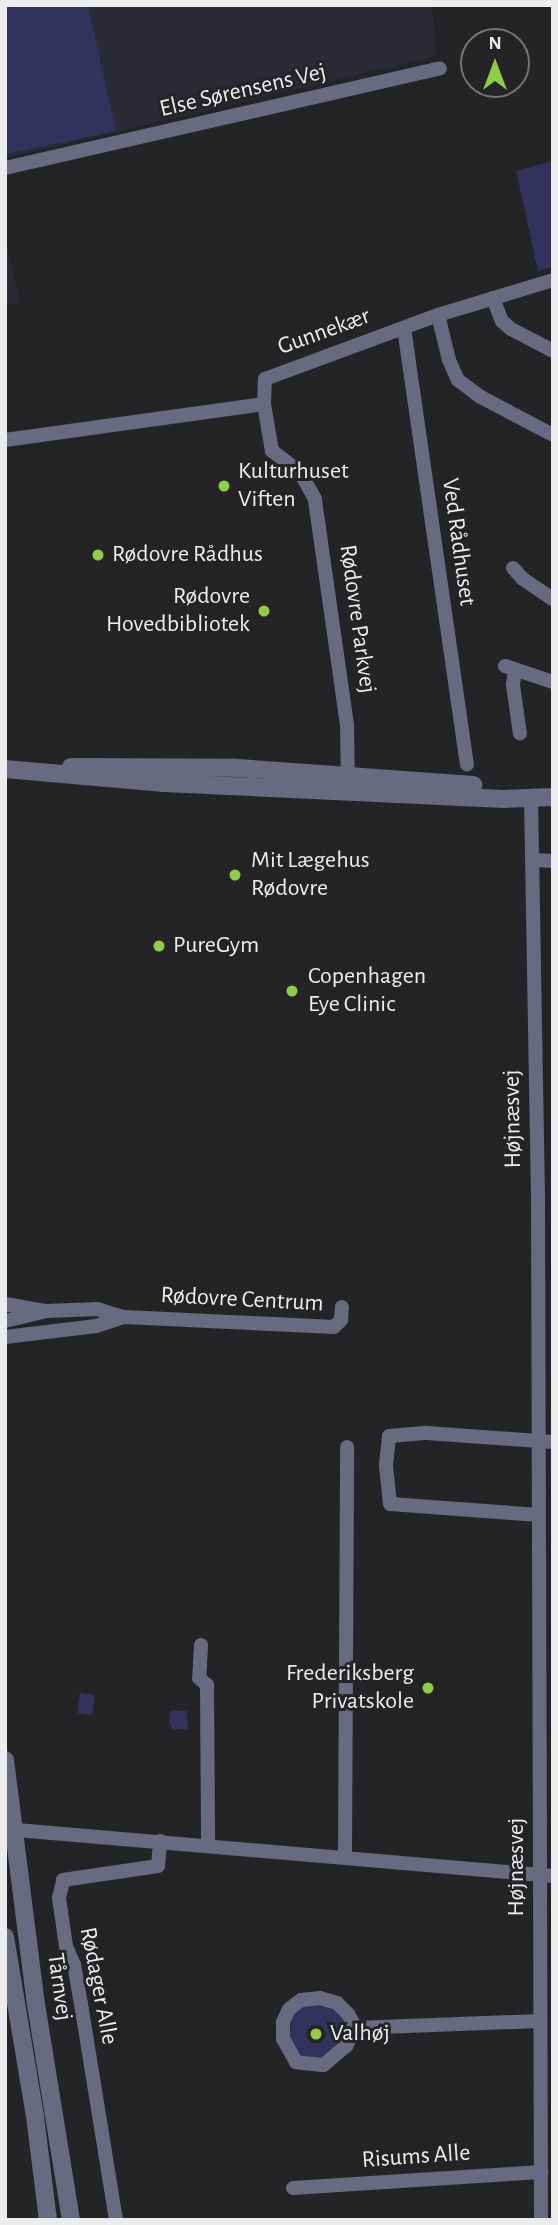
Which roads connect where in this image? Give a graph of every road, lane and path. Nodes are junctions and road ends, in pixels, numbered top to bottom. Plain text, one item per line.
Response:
1 (440, 68) dead end
2 (5, 168) edge
3 (553, 280) edge
4 (493, 298) junction
5 (438, 316) junction
6 (404, 328) junction
7 (553, 351) edge
8 (264, 404) junction
9 (553, 435) edge
10 (5, 440) edge
11 (513, 568) dead end
12 (553, 599) edge
13 (553, 682) edge
14 (520, 734) dead end
15 (467, 764) dead end
16 (5, 768) edge
17 (348, 783) junction
18 (531, 796) junction
19 (553, 797) edge
20 (532, 859) junction
21 (553, 860) edge
22 (5, 1304) edge
23 (342, 1307) dead end
24 (47, 1311) junction
25 (124, 1317) junction
26 (5, 1321) edge
27 (5, 1337) edge
28 (537, 1441) junction
29 (553, 1442) edge
30 (347, 1447) dead end
31 (538, 1515) junction
32 (201, 1644) dead end
33 (5, 1760) edge
34 (10, 1829) edge
35 (160, 1841) junction
36 (208, 1846) junction
37 (345, 1857) junction
38 (546, 1876) edge
39 (5, 1937) edge
40 (540, 2021) junction
41 (356, 2028) junction
42 (541, 2172) junction
43 (293, 2188) dead end
44 (48, 2220) edge
45 (71, 2220) edge
46 (116, 2220) edge
47 (541, 2220) edge

1 - 2 street, Else Sørensens Vej
3 - 4 street, Gunnekær
4 - 5 street, Gunnekær
4 - 7 street
5 - 6 street, Gunnekær
5 - 9 street
6 - 8 street, Gunnekær
6 - 15 street, Ved Rådhuset
8 - 10 street
8 - 17 street, Rødovre Parkvej
11 - 12 street
13 - 14 street
16 - 17 street
17 - 18 street
18 - 19 street
18 - 20 street, Højnæsvej
20 - 21 street
20 - 28 street, Højnæsvej
22 - 24 street, Rødovre Centrum
23 - 25 street, Rødovre Centrum
24 - 25 street, Rødovre Centrum
24 - 26 street, Rødovre Centrum
25 - 27 street, Rødovre Centrum
28 - 29 street
28 - 31 street, Højnæsvej
28 - 31 street
30 - 37 street
31 - 38 street, Højnæsvej
32 - 36 street
33 - 34 street, Tårnvej
34 - 35 street
34 - 45 street, Tårnvej
35 - 36 street
35 - 46 street, Rødager Alle
36 - 37 street
37 - 38 street
38 - 40 street, Højnæsvej
39 - 44 street, Tårnvej
40 - 41 street
40 - 42 street, Højnæsvej
41 - 41 street
42 - 43 street, Risums Alle
42 - 47 street, Højnæsvej

